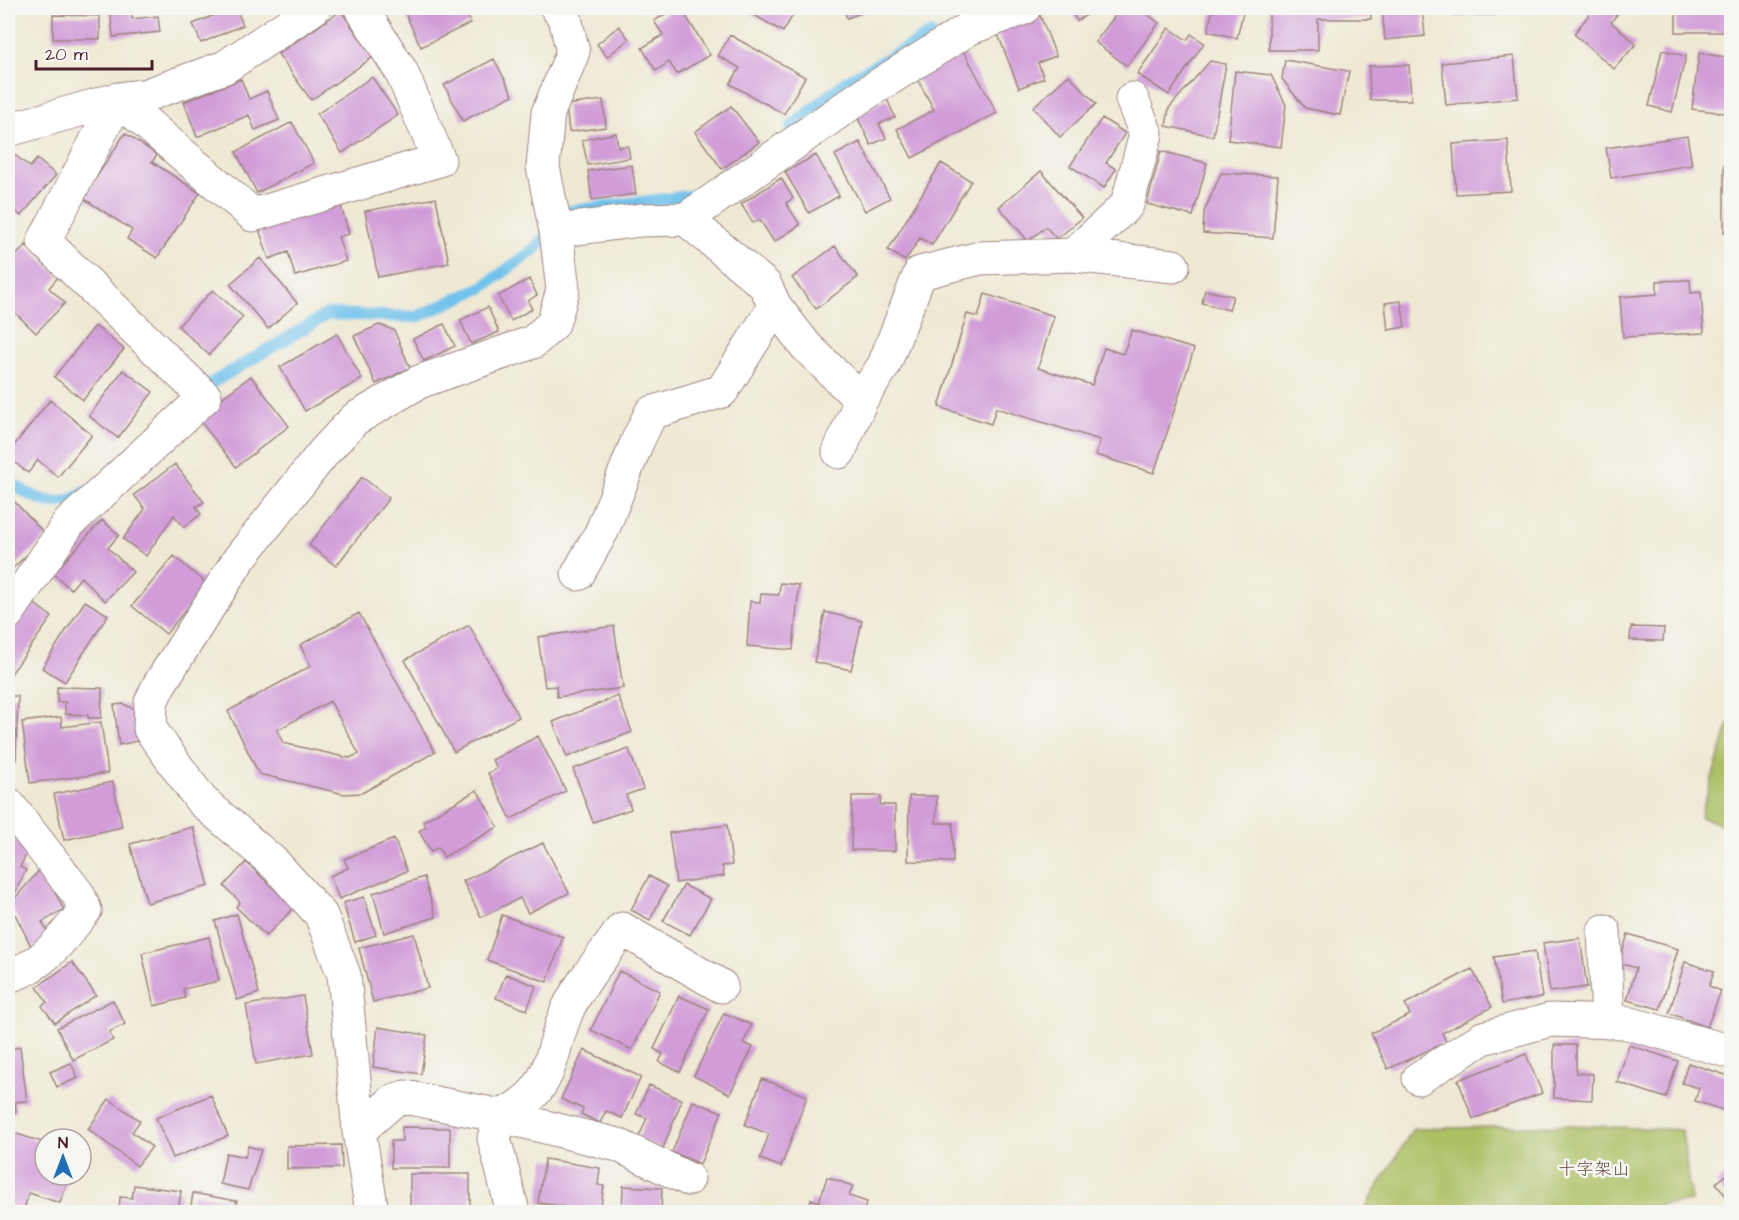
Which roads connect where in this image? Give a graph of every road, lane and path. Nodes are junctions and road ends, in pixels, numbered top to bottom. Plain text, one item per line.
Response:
1 (314, 8) edge
2 (361, 8) edge
3 (557, 8) edge
4 (1024, 8) edge
5 (117, 99) junction
6 (1132, 99) dead end
7 (8, 130) edge
8 (686, 219) junction
9 (556, 231) junction
10 (1073, 255) junction
11 (1173, 266) dead end
12 (776, 306) junction
13 (861, 400) junction
14 (839, 452) dead end
15 (578, 574) dead end
16 (8, 613) edge
17 (8, 804) edge
18 (1604, 931) dead end
19 (8, 976) edge
20 (721, 986) dead end
21 (1608, 1022) junction
22 (1731, 1052) edge
23 (1419, 1078) dead end
24 (501, 1116) junction
25 (360, 1131) junction
26 (688, 1179) dead end
27 (372, 1212) edge
28 (513, 1212) edge

1 - 5 street
2 - 5 street
3 - 9 street
4 - 8 street
5 - 7 street
5 - 16 street
6 - 10 street
8 - 9 street
8 - 12 street
9 - 25 street
10 - 11 street
10 - 13 street
12 - 13 street
12 - 15 street
13 - 14 street
17 - 19 street
18 - 21 street
20 - 24 street
21 - 22 street
21 - 23 street
24 - 25 street
24 - 26 street
24 - 28 street
25 - 27 street

